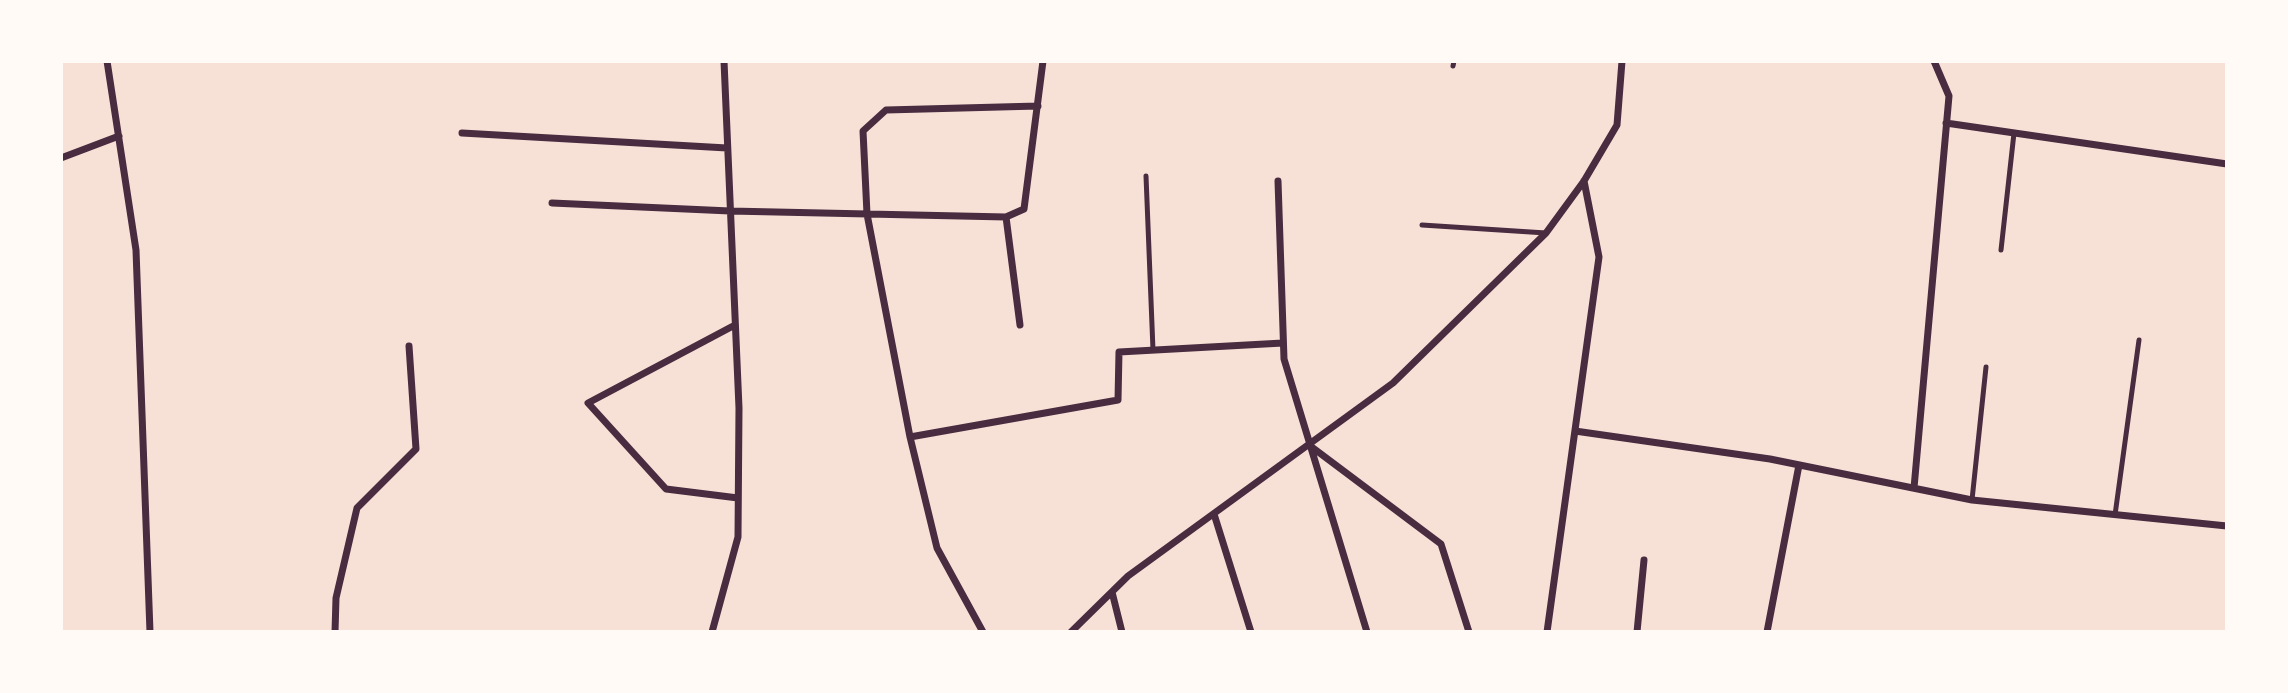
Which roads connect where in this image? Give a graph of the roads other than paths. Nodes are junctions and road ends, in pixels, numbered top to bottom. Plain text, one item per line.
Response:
1 (107, 61) edge
2 (724, 61) edge
3 (1043, 61) edge
4 (1622, 61) edge
5 (1934, 61) edge
6 (1038, 106) junction
7 (1947, 123) junction
8 (463, 133) dead end
9 (2014, 133) junction
10 (119, 136) junction
11 (727, 148) junction
12 (61, 158) edge
13 (2227, 164) edge
14 (1146, 176) dead end
15 (1278, 181) dead end
16 (1584, 181) junction
17 (552, 203) dead end
18 (730, 211) junction
19 (867, 214) junction
20 (1006, 217) junction
21 (1422, 225) dead end
22 (1546, 233) junction
23 (2001, 250) dead end
24 (735, 325) junction
25 (1020, 325) dead end
26 (2139, 340) dead end
27 (1283, 343) junction
28 (409, 346) dead end
29 (1153, 350) junction
30 (1986, 367) dead end
31 (1575, 431) junction
32 (910, 437) junction
33 (1309, 445) junction
34 (1799, 465) junction
35 (1914, 488) junction
36 (738, 498) junction
37 (1972, 500) junction
38 (1214, 514) junction
39 (2115, 515) junction
40 (2227, 526) edge
41 (1644, 559) dead end
42 (1112, 592) junction
43 (150, 632) edge
44 (335, 632) edge
45 (712, 632) edge
46 (983, 632) edge
47 (1070, 632) edge
48 (1122, 632) edge
49 (1251, 632) edge
50 (1367, 632) edge
51 (1469, 632) edge
52 (1547, 632) edge
53 (1637, 632) edge
54 (1767, 632) edge

1 - 10 street
2 - 11 street
3 - 6 street
4 - 16 street
5 - 7 street
6 - 19 street
6 - 20 street
7 - 9 street
7 - 35 street
8 - 11 street
9 - 13 street
9 - 23 lane
10 - 12 street
10 - 43 street
11 - 18 street
14 - 29 lane
15 - 27 street
16 - 22 street
16 - 31 street
17 - 18 street
18 - 19 street
18 - 24 street
19 - 20 street
19 - 32 street
20 - 25 street
21 - 22 lane
22 - 33 street
24 - 36 street
24 - 36 street
26 - 39 lane
27 - 29 street
27 - 33 street
28 - 44 street
29 - 32 street
30 - 37 lane
31 - 34 street
31 - 52 street
32 - 46 street
33 - 38 street
33 - 50 street
33 - 51 street
34 - 35 street
34 - 54 street
35 - 37 street
36 - 45 street
37 - 39 street
38 - 42 street
38 - 49 street
39 - 40 street
41 - 53 street
42 - 47 street
42 - 48 street

